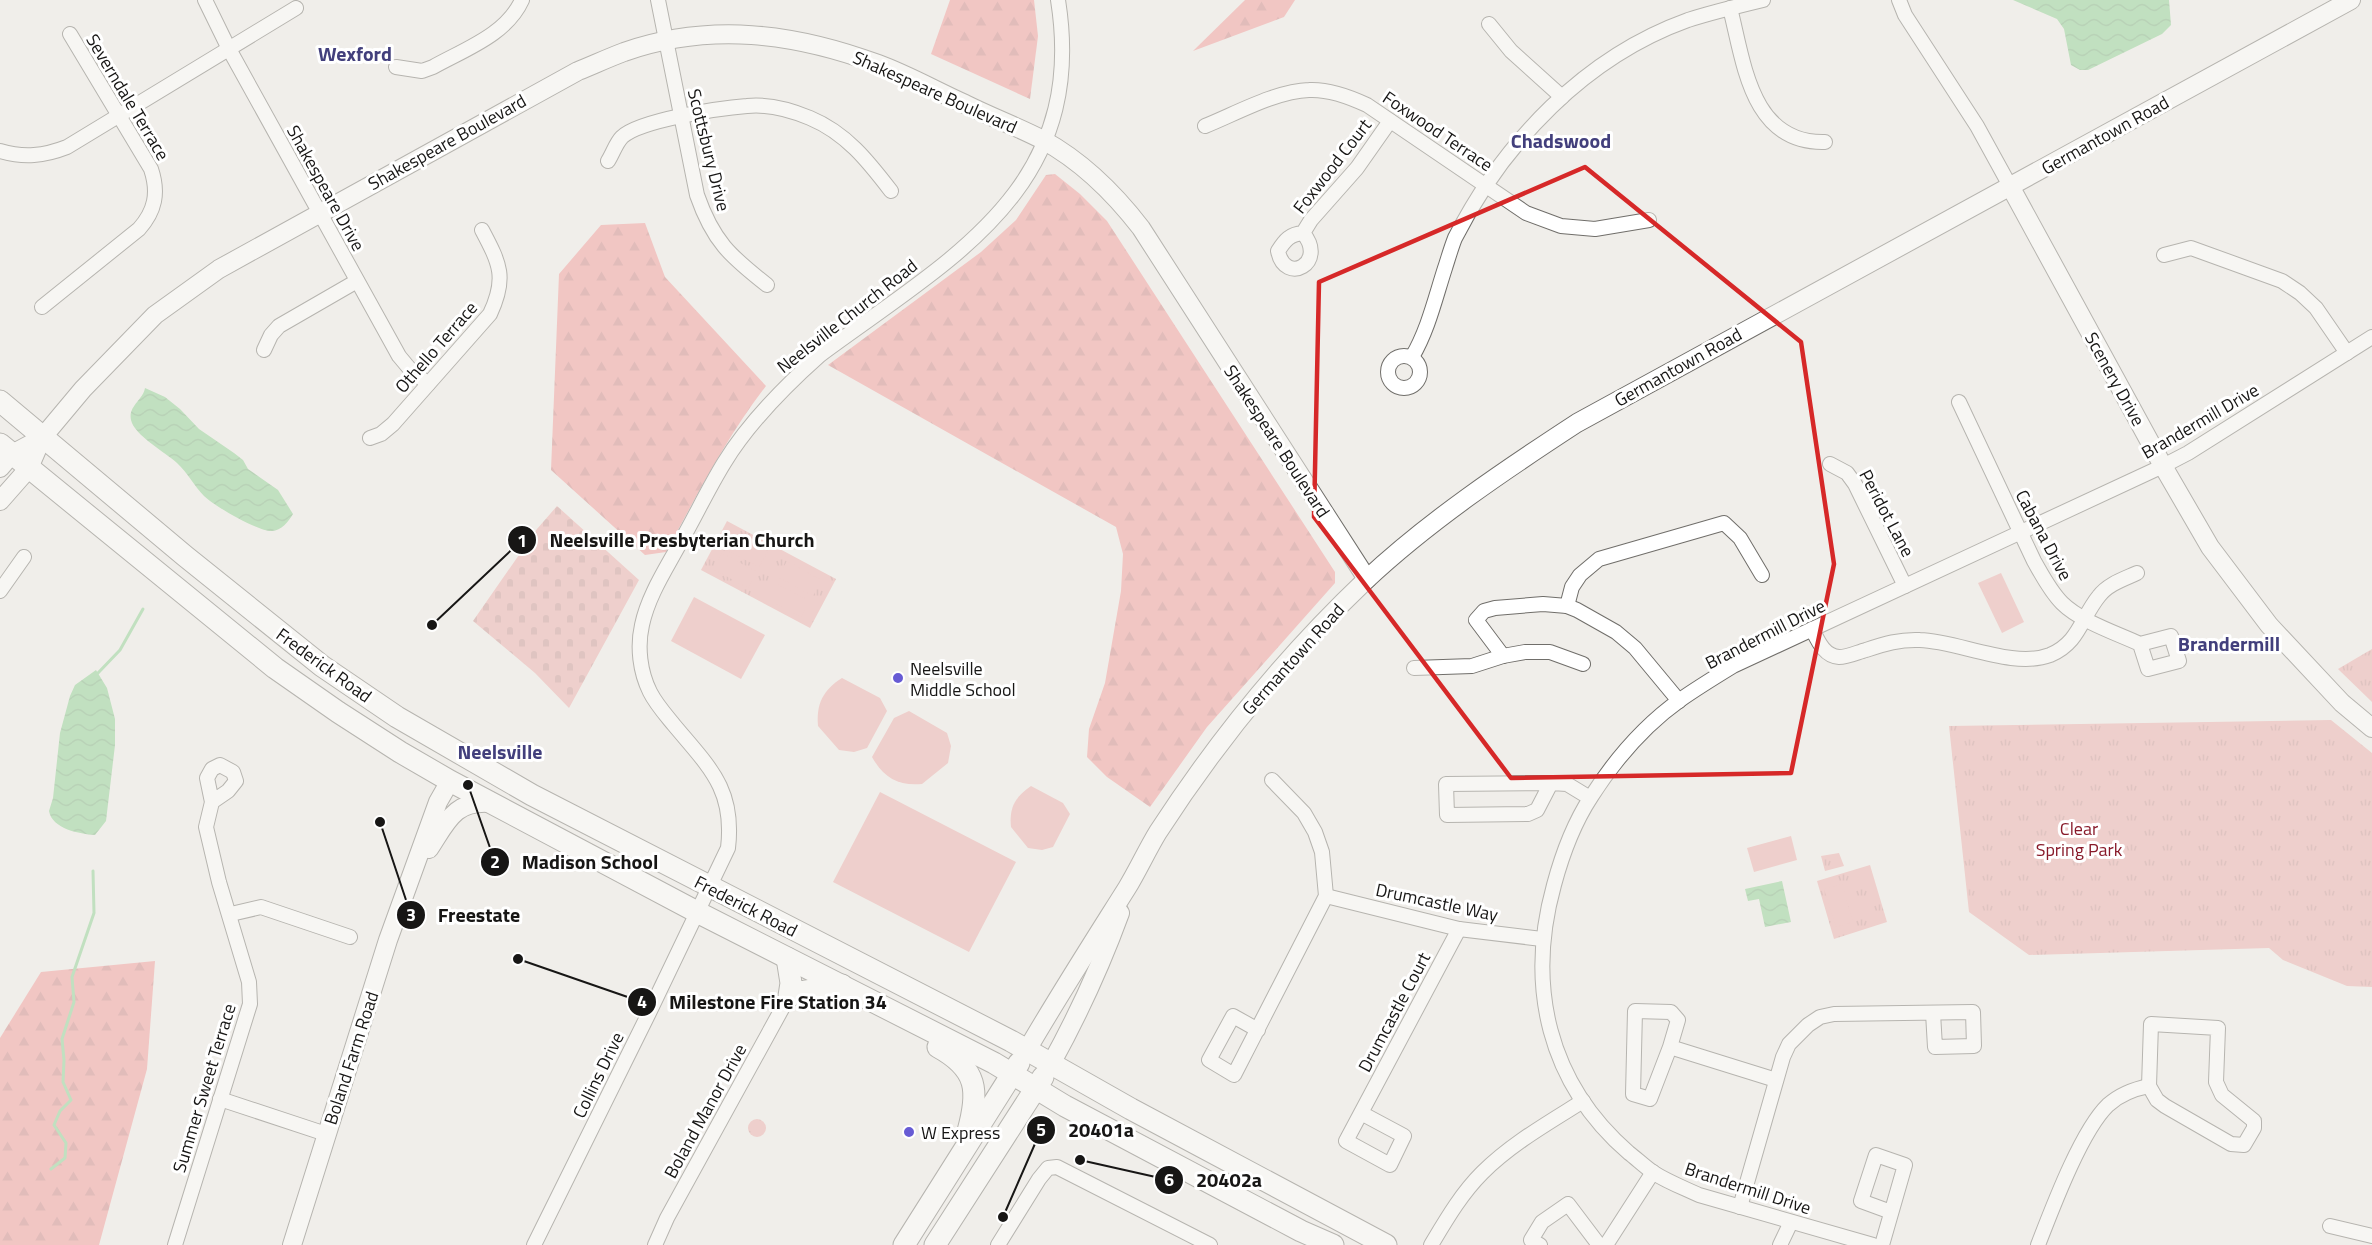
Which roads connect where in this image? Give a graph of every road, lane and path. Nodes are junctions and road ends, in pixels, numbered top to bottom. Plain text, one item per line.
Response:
1 (205, 0) edge
2 (522, 0) edge
3 (658, 0) edge
4 (1058, 0) edge
5 (1763, 0) edge
6 (1899, 0) edge
7 (2351, 0) edge
8 (296, 8) dead end
9 (1731, 8) junction
10 (1489, 24) dead end
11 (70, 34) dead end
12 (666, 41) junction
13 (229, 49) junction
14 (396, 67) dead end
15 (1562, 97) junction
16 (119, 115) junction
17 (681, 117) junction
18 (1390, 121) junction
19 (1205, 126) dead end
20 (1045, 141) junction
21 (1825, 142) dead end
22 (0, 151) edge
23 (608, 161) dead end
24 (1486, 185) junction
25 (2010, 186) junction
26 (891, 191) dead end
27 (319, 213) junction
28 (1649, 220) dead end
29 (482, 230) dead end
30 (1303, 233) dead end
31 (2164, 255) dead end
32 (357, 281) junction
33 (767, 285) dead end
34 (42, 307) dead end
35 (2372, 337) edge
36 (264, 350) dead end
37 (2347, 353) junction
38 (1412, 357) dead end
39 (428, 384) junction
40 (0, 401) edge
41 (1959, 402) dead end
42 (42, 438) junction
43 (370, 438) dead end
44 (4, 455) edge
45 (1830, 464) dead end
46 (2163, 466) junction
47 (29, 468) junction
48 (0, 501) edge
49 (2021, 533) junction
50 (24, 556) dead end
51 (2137, 573) dead end
52 (1762, 575) dead end
53 (1367, 579) junction
54 (1905, 586) junction
55 (0, 591) edge
56 (1568, 606) junction
57 (2085, 618) junction
58 (1812, 629) junction
59 (2140, 644) dead end
60 (1503, 656) junction
61 (1583, 664) dead end
62 (1414, 668) dead end
63 (1679, 701) junction
64 (2372, 728) edge
65 (1272, 780) dead end
66 (450, 781) junction
67 (1551, 783) junction
68 (532, 795) junction
69 (1590, 798) junction
70 (212, 801) dead end
71 (491, 803) junction
72 (414, 873) junction
73 (1128, 885) junction
74 (709, 887) junction
75 (1326, 896) junction
76 (697, 912) junction
77 (231, 914) junction
78 (1460, 929) junction
79 (350, 936) dead end
80 (1542, 939) junction
81 (787, 958) junction
82 (842, 985) junction
83 (789, 996) junction
84 (1934, 1013) dead end
85 (906, 1017) junction
86 (1258, 1030) dead end
87 (1670, 1047) junction
88 (1027, 1050) junction
89 (1051, 1064) junction
90 (1012, 1074) junction
91 (1776, 1080) junction
92 (2149, 1086) junction
93 (1036, 1089) junction
94 (220, 1099) junction
95 (1583, 1101) junction
96 (1361, 1113) dead end
97 (326, 1134) junction
98 (963, 1151) junction
99 (1653, 1173) junction
100 (1740, 1207) junction
101 (1891, 1212) dead end
102 (1791, 1222) junction
103 (2330, 1226) dead end
104 (2372, 1236) edge
105 (174, 1245) edge
106 (292, 1245) edge
107 (534, 1245) edge
108 (655, 1245) edge
109 (904, 1245) edge
110 (935, 1245) edge
111 (998, 1245) edge
112 (1210, 1245) edge
113 (1332, 1245) edge
114 (1386, 1245) edge
115 (1431, 1245) edge
116 (1540, 1245) edge
117 (1599, 1245) edge
118 (1606, 1245) edge
119 (1780, 1245) edge
120 (1873, 1245) edge
121 (1881, 1245) edge
122 (2038, 1245) edge

1 - 13 street, Shakespeare Drive
2 - 14 street
3 - 12 street, Scottsbury Drive
4 - 20 street, Neelsville Church Road
5 - 9 street
6 - 25 street, Scenery Drive
7 - 25 street, Germantown Road
8 - 13 street
9 - 15 street
9 - 21 street
10 - 15 street
11 - 16 street, Severndale Terrace
12 - 17 street, Scottsbury Drive
12 - 20 street, Shakespeare Boulevard
12 - 27 street, Shakespeare Boulevard
13 - 16 street
13 - 27 street, Shakespeare Drive
15 - 24 street
16 - 22 street
16 - 34 street, Severndale Terrace
17 - 23 street
17 - 26 street
17 - 33 street, Scottsbury Drive
18 - 19 street, Foxwood Terrace
18 - 24 street, Foxwood Terrace
18 - 30 street, Foxwood Court
20 - 53 street, Shakespeare Boulevard
20 - 74 street, Neelsville Church Road
24 - 28 street, Foxwood Terrace
24 - 38 street
25 - 46 street, Scenery Drive
25 - 53 street, Germantown Road
27 - 32 street, Shakespeare Drive
27 - 42 street, Shakespeare Boulevard
29 - 39 street, Othello Terrace
31 - 37 street
32 - 36 street
32 - 39 street, Shakespeare Drive
35 - 37 street, Brandermill Drive
37 - 46 street, Brandermill Drive
39 - 43 street, Othello Terrace
40 - 42 main road, Frederick Road
41 - 49 street, Cabana Drive
42 - 44 street, Shakespeare Boulevard
42 - 47 street, Shakespeare Boulevard
42 - 68 main road, Frederick Road
44 - 47 main road, Frederick Road
45 - 54 street, Peridot Lane
46 - 49 street, Brandermill Drive
46 - 64 street, Scenery Drive
47 - 48 street, Shakespeare Boulevard
47 - 66 main road, Frederick Road
49 - 54 street, Brandermill Drive
49 - 57 street, Cabana Drive
50 - 55 street
51 - 57 street
52 - 56 street
53 - 73 street, Germantown Road
54 - 58 street, Brandermill Drive
56 - 60 street
56 - 63 street
57 - 58 street
57 - 59 street, Cabana Drive
58 - 63 street, Brandermill Drive
60 - 61 street
60 - 62 street
63 - 69 street, Brandermill Drive
65 - 75 street
66 - 68 main road
66 - 71 main road, Frederick Road
66 - 72 street, Boland Farm Road
67 - 67 street
67 - 69 street
68 - 74 main road, Frederick Road
69 - 80 street, Brandermill Drive
70 - 77 street, Summer Sweet Terrace
71 - 72 street, Boland Farm Road
71 - 76 main road, Frederick Road
72 - 97 street, Boland Farm Road
73 - 88 street, Germantown Road
73 - 89 street, Germantown Road
74 - 76 street, Collins Drive
74 - 88 main road, Frederick Road
75 - 78 street, Drumcastle Way
75 - 86 street
76 - 81 main road, Frederick Road
76 - 107 street, Collins Drive
77 - 79 street
77 - 94 street, Summer Sweet Terrace
78 - 80 street, Drumcastle Way
78 - 96 street, Drumcastle Court
80 - 95 street, Brandermill Drive
81 - 82 main road, Frederick Road
81 - 83 main road
82 - 83 main road
82 - 85 main road, Frederick Road
83 - 108 street, Boland Manor Drive
84 - 91 street
85 - 90 main road, Frederick Road
85 - 98 main road
87 - 87 street
87 - 91 street
88 - 89 main road, Frederick Road
88 - 90 main road, Germantown Road
89 - 93 main road, Germantown Road
89 - 114 main road, Frederick Road
90 - 93 main road, Frederick Road
90 - 98 main road, Germantown Road
91 - 100 street
92 - 92 street
92 - 122 street
93 - 110 main road, Germantown Road
93 - 113 main road, Frederick Road
94 - 97 street
94 - 105 street, Summer Sweet Terrace
95 - 99 street, Brandermill Drive
95 - 115 street
97 - 106 street, Boland Farm Road
98 - 109 main road, Germantown Road
99 - 100 street, Brandermill Drive
99 - 118 street
100 - 102 street, Brandermill Drive
101 - 121 street
102 - 119 street
102 - 120 street, Brandermill Drive
103 - 104 street
111 - 112 street
116 - 117 street

